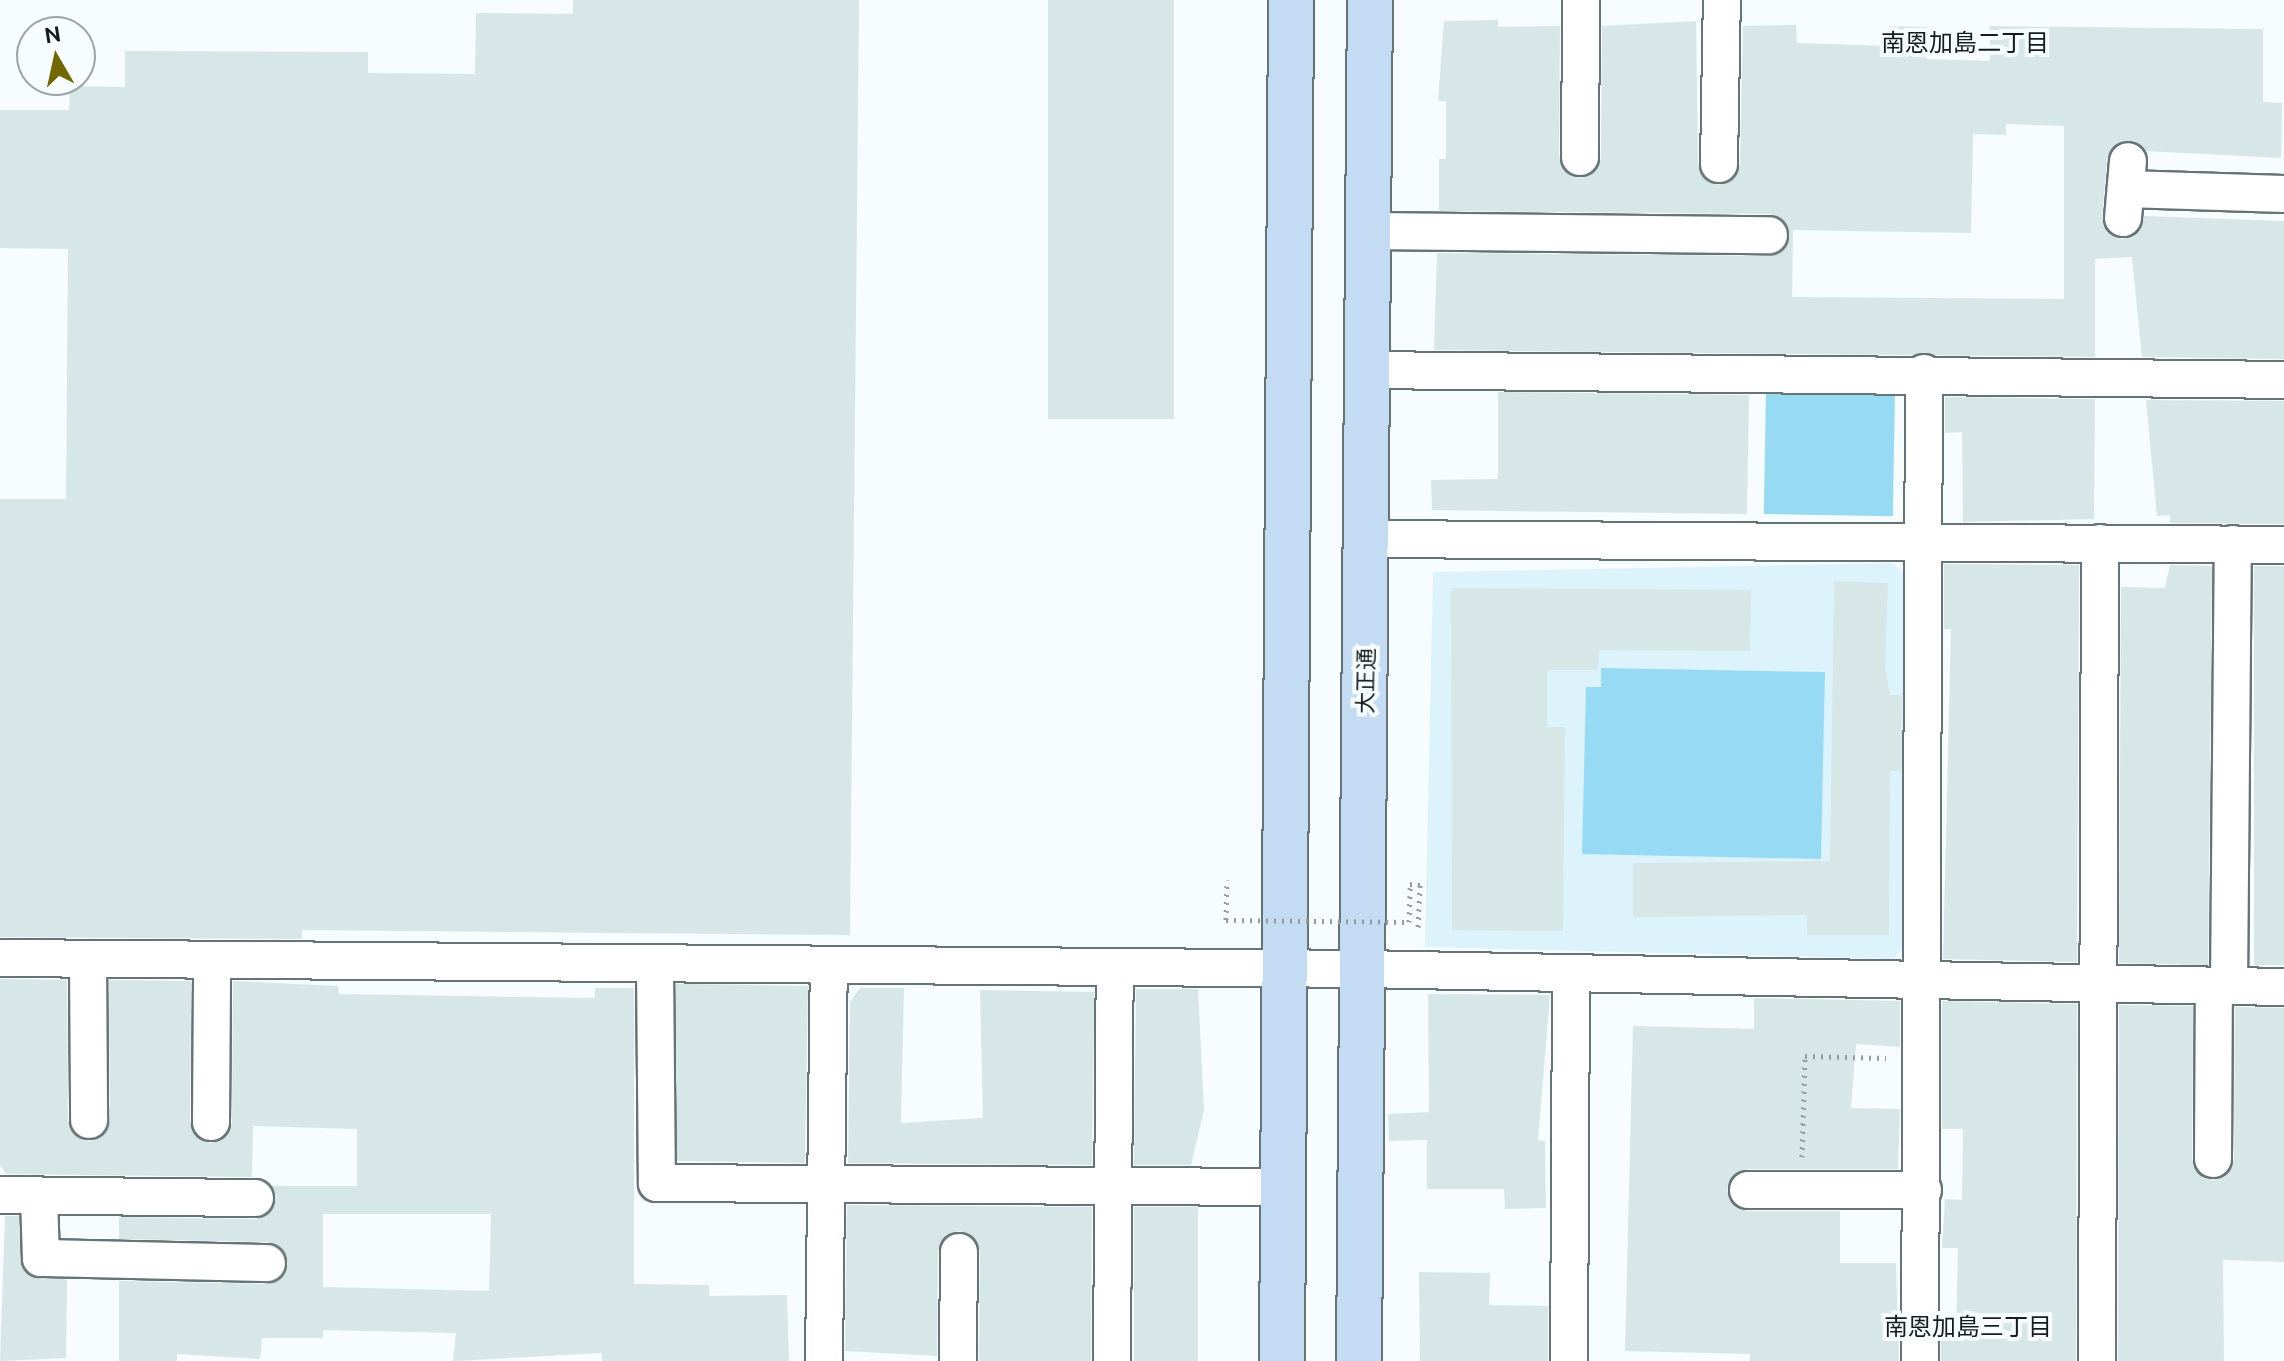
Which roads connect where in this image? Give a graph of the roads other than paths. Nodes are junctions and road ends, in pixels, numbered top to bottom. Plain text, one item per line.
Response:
1 (1291, 0) edge
2 (1370, 0) edge
3 (1581, 0) edge
4 (1722, 0) edge
5 (1580, 157) dead end
6 (1719, 164) dead end
7 (2126, 189) dead end
8 (2284, 194) edge
9 (1367, 231) junction
10 (1769, 235) dead end
11 (1367, 370) junction
12 (1924, 373) junction
13 (2284, 380) edge
14 (1367, 539) junction
15 (1922, 541) junction
16 (2100, 543) junction
17 (2233, 544) junction
18 (2284, 545) edge
19 (0, 958) edge
20 (88, 959) junction
21 (212, 961) junction
22 (655, 965) junction
23 (829, 966) junction
24 (1115, 968) junction
25 (1282, 969) junction
26 (1361, 969) junction
27 (1571, 973) junction
28 (1927, 982) junction
29 (2098, 984) junction
30 (2222, 986) junction
31 (2284, 987) edge
32 (89, 1120) dead end
33 (211, 1122) dead end
34 (2213, 1159) dead end
35 (826, 1187) junction
36 (1283, 1187) junction
37 (1114, 1188) junction
38 (1748, 1190) dead end
39 (1923, 1190) junction
40 (0, 1195) edge
41 (39, 1196) junction
42 (255, 1198) dead end
43 (959, 1252) dead end
44 (267, 1263) dead end
45 (824, 1361) edge
46 (958, 1361) edge
47 (1112, 1361) edge
48 (1282, 1361) edge
49 (1359, 1361) edge
50 (1569, 1361) edge
51 (1920, 1361) edge
52 (2097, 1361) edge

1 - 25 main road
2 - 9 main road, 大正通
3 - 5 street
4 - 6 street
7 - 8 street
9 - 10 street
9 - 11 main road, 大正通
11 - 12 street
11 - 14 main road, 大正通
12 - 13 street
12 - 15 street
14 - 15 street
14 - 26 main road, 大正通
15 - 16 street
15 - 28 street
16 - 17 street
16 - 29 street
17 - 18 street
17 - 30 street
19 - 20 street
20 - 21 street
20 - 32 street
21 - 22 street
21 - 33 street
22 - 23 street
22 - 35 street
23 - 24 street
23 - 35 street
24 - 25 street
24 - 37 street
25 - 26 street
25 - 36 main road
26 - 27 street
26 - 49 main road, 大正通
27 - 28 street
27 - 50 street
28 - 29 street
28 - 39 street
29 - 30 street
29 - 52 street
30 - 31 street
30 - 34 street
35 - 37 street
35 - 45 street
36 - 37 street
36 - 48 main road
37 - 47 street
38 - 39 street
39 - 51 street
40 - 41 street
41 - 42 street
41 - 44 street
43 - 46 street

